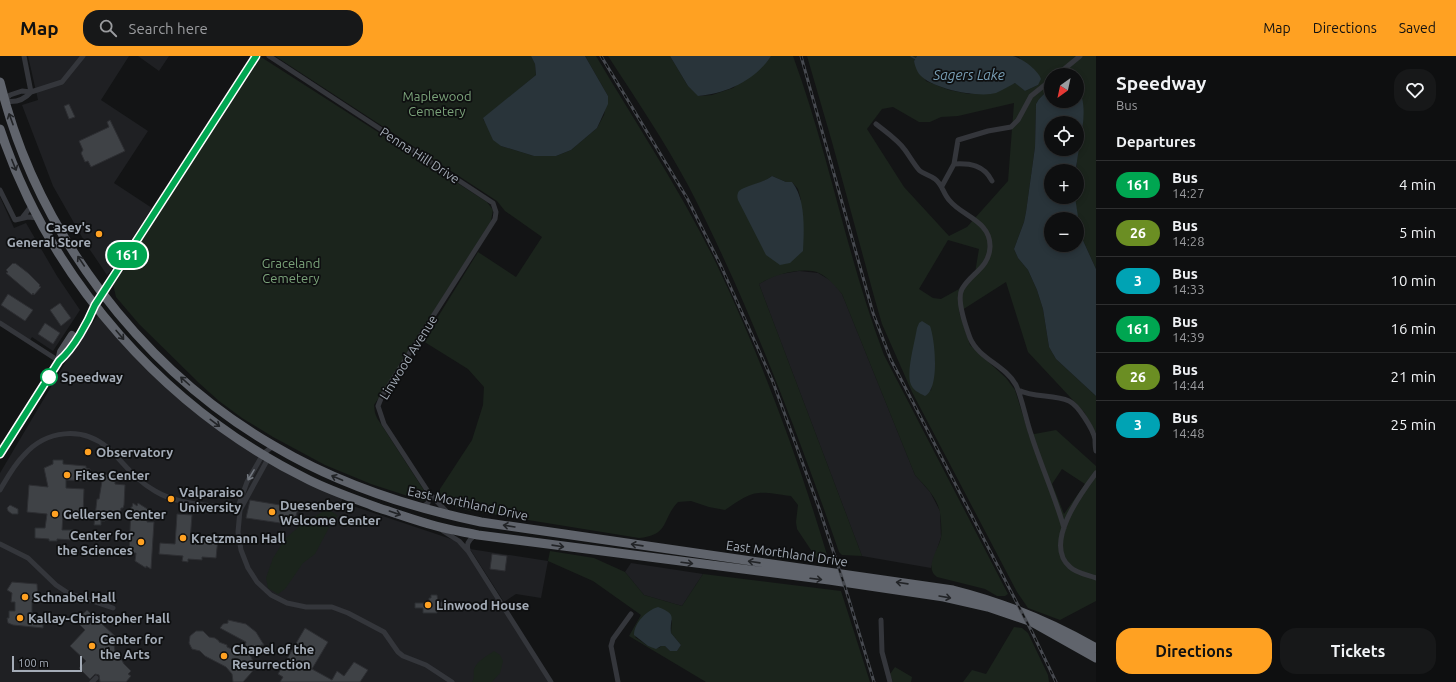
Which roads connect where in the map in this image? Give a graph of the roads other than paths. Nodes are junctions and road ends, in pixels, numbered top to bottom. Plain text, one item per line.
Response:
1 (24, 56) edge
2 (83, 56) edge
3 (256, 56) edge
4 (269, 56) edge
5 (1080, 56) edge
6 (1065, 68) edge
7 (0, 82) edge
8 (1044, 86) edge
9 (31, 92) junction
10 (2, 101) edge
11 (876, 124) dead end
12 (0, 129) edge
13 (954, 164) junction
14 (992, 181) dead end
15 (942, 186) junction
16 (0, 190) edge
17 (32, 205) junction
18 (22, 218) junction
19 (39, 218) junction
20 (454, 284) joint
21 (103, 293) junction
22 (95, 305) junction
23 (0, 324) edge
24 (59, 361) junction
25 (1018, 390) junction
26 (273, 446) junction
27 (1096, 451) edge
28 (0, 454) edge
29 (266, 456) junction
30 (1096, 473) edge
31 (0, 490) edge
32 (429, 493) junction
33 (420, 508) junction
34 (240, 510) junction
35 (453, 516) junction
36 (436, 527) junction
37 (1064, 528) junction
38 (478, 535) junction
39 (0, 544) edge
40 (468, 551) junction
41 (1096, 578) edge
42 (113, 608) dead end
43 (631, 614) dead end
44 (881, 620) dead end
45 (1096, 648) edge
46 (1096, 658) edge
47 (452, 682) edge
48 (551, 682) edge
49 (618, 682) edge
50 (890, 682) edge

1 - 9 street
2 - 9 street
3 - 21 street
4 - 20 street, Penna Hill Drive
5 - 6 street
7 - 10 highway, East Morthland Drive
8 - 13 street
9 - 10 street
21 -> 10 highway, East Morthland Drive
11 - 15 street
12 -> 17 highway, East Morthland Drive
13 - 14 street
13 - 15 street
15 - 25 street
16 - 18 street
17 - 18 street
17 - 19 highway, East Morthland Drive
18 - 19 street
19 - 22 highway, East Morthland Drive
20 - 32 street, Linwood Avenue
21 - 22 main road
26 -> 21 highway, East Morthland Drive
22 - 24 main road
22 -> 29 highway, East Morthland Drive
23 - 24 street
24 - 28 main road
25 - 27 street
25 - 37 street
26 - 29 street
33 -> 26 highway, East Morthland Drive
29 - 34 street
29 -> 36 highway, East Morthland Drive
30 - 37 street
31 - 34 street
32 - 33 street
32 - 35 street, Linwood Avenue
33 - 35 highway, East Morthland Drive
34 - 47 street
45 -> 35 highway, East Morthland Drive
36 - 38 highway, East Morthland Drive
36 - 40 street
37 - 41 street
38 - 40 street
38 -> 46 highway, East Morthland Drive
39 - 42 street
40 - 48 street
43 - 49 street
44 - 50 street

